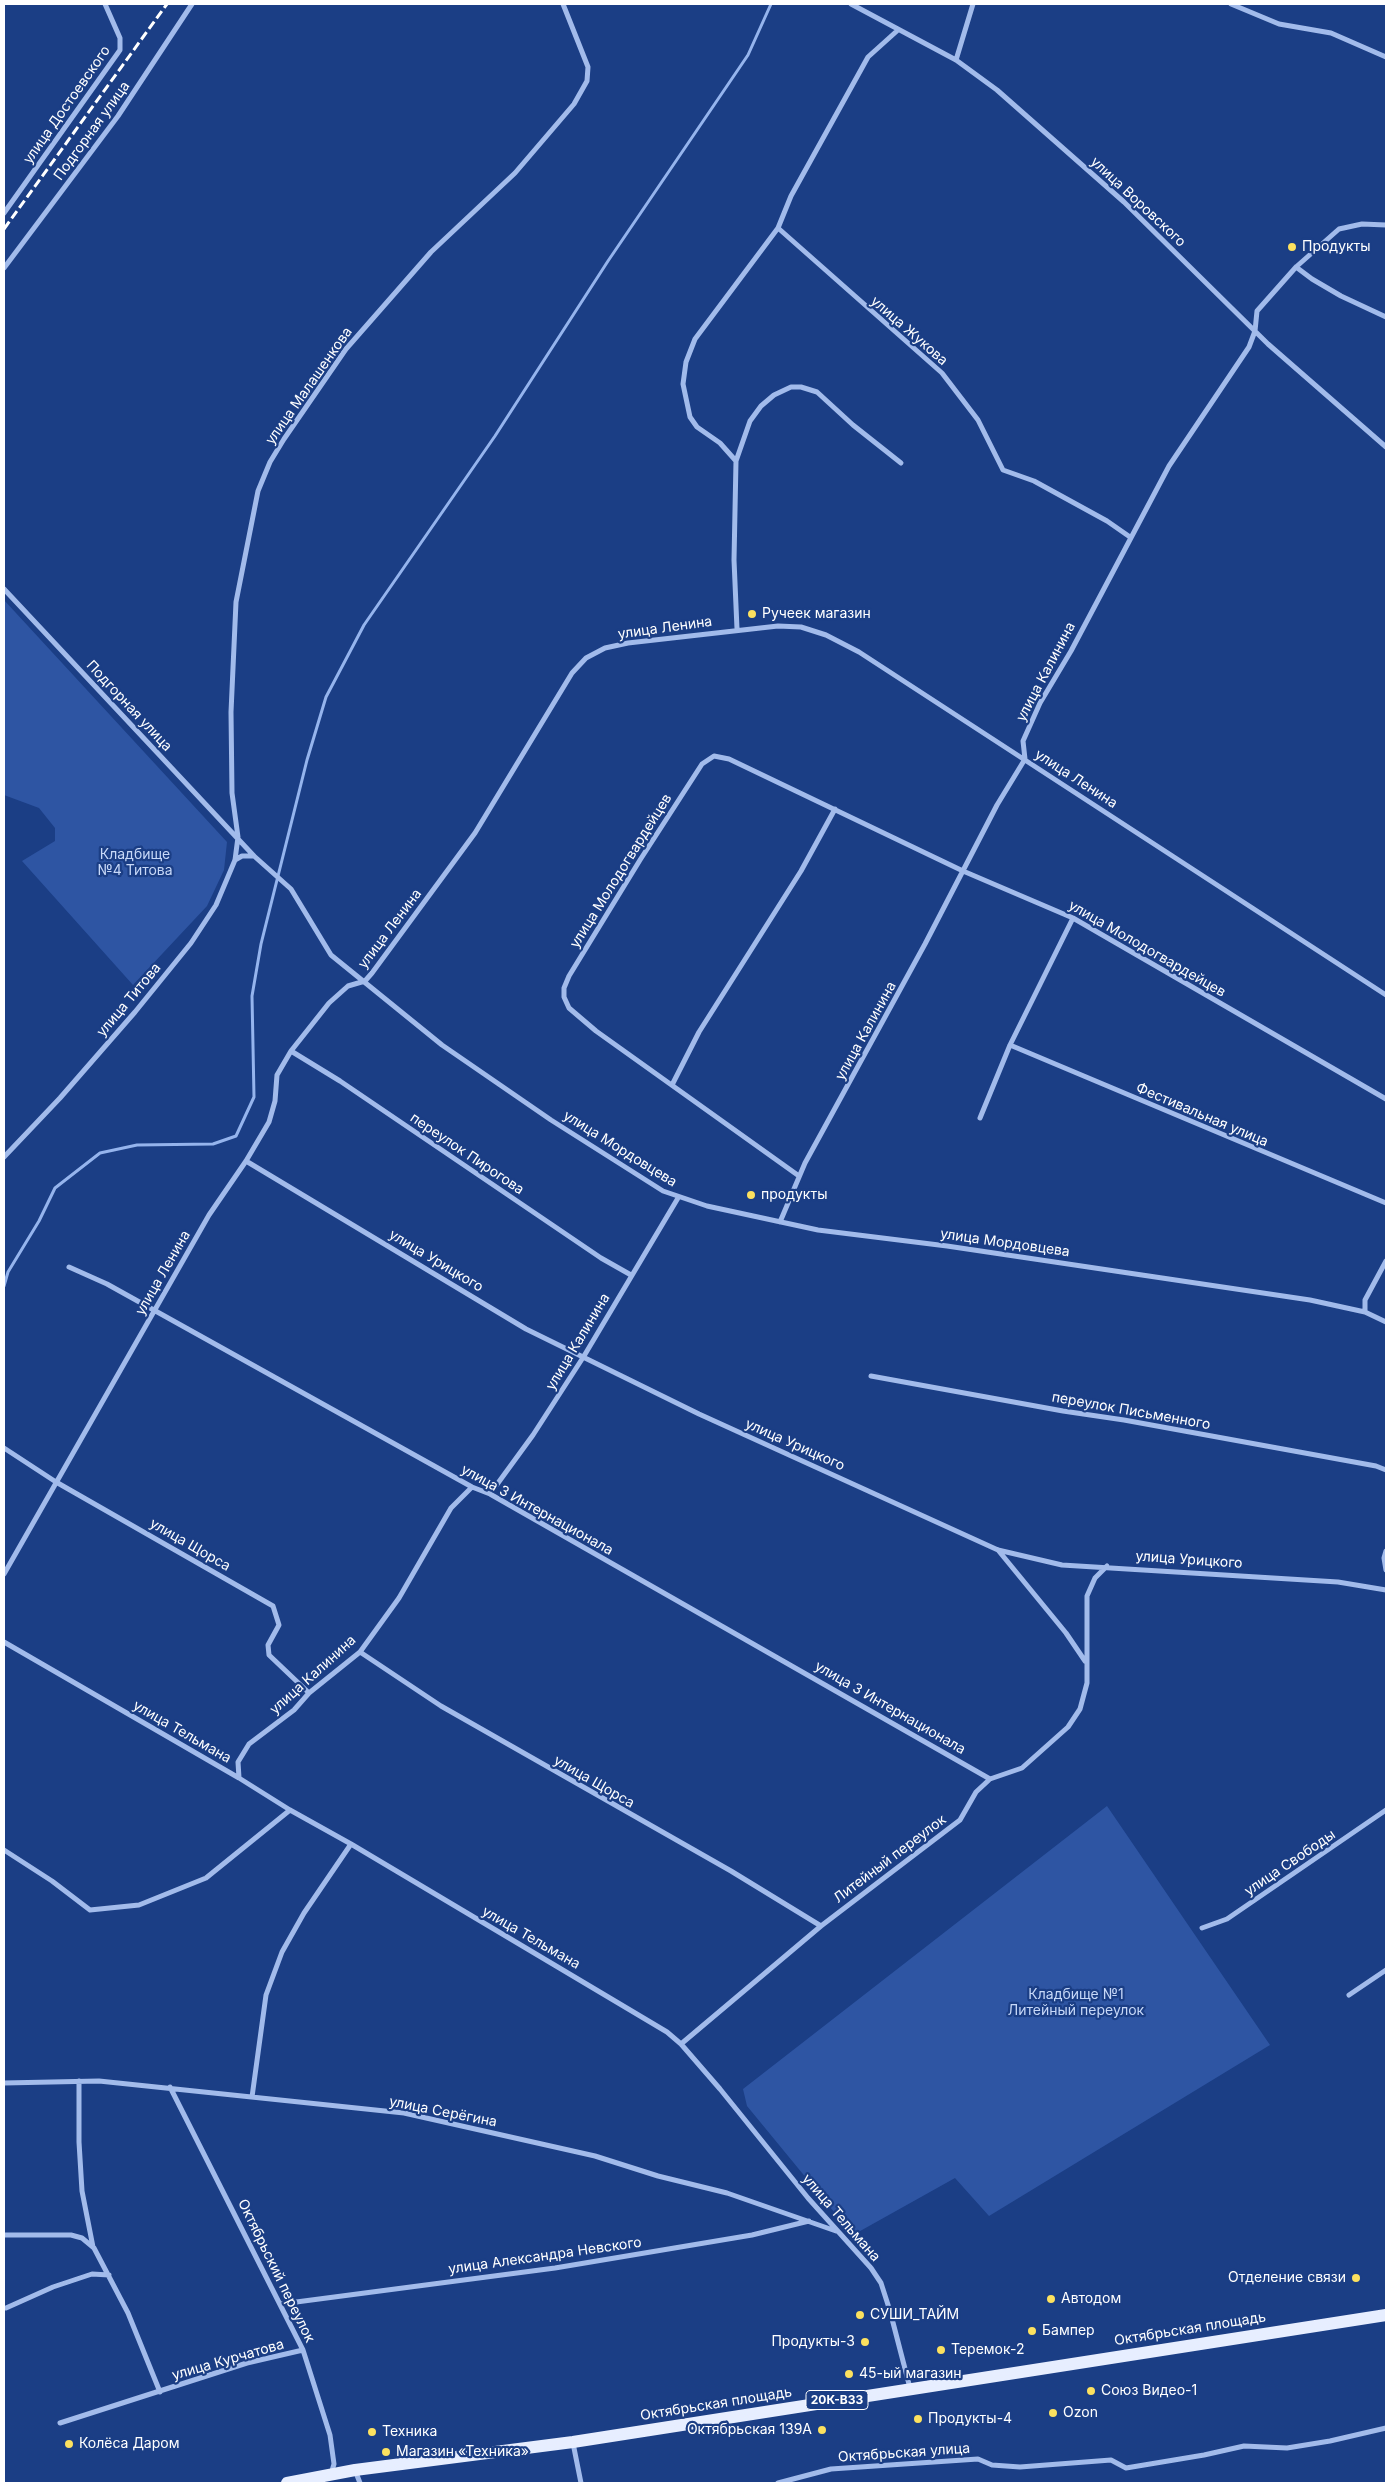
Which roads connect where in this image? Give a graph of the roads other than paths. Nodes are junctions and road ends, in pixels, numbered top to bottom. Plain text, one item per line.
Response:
1 (105, 4) edge
2 (192, 4) edge
3 (563, 4) edge
4 (851, 4) edge
5 (973, 4) edge
6 (1231, 4) edge
7 (898, 30) junction
8 (1386, 57) edge
9 (956, 60) junction
10 (4, 213) edge
11 (1386, 224) edge
12 (778, 228) junction
13 (1296, 267) junction
14 (4, 268) edge
15 (1386, 318) edge
16 (1255, 331) junction
17 (1386, 447) edge
18 (736, 461) junction
19 (901, 463) dead end
20 (1130, 537) junction
21 (4, 589) edge
22 (737, 629) junction
23 (1025, 759) junction
24 (835, 809) junction
25 (238, 837) junction
26 (254, 856) junction
27 (235, 860) junction
28 (962, 871) junction
29 (1073, 918) junction
30 (364, 981) junction
31 (1386, 995) edge
32 (1010, 1045) junction
33 (291, 1052) junction
34 (672, 1085) junction
35 (1386, 1099) edge
36 (980, 1118) dead end
37 (4, 1158) edge
38 (246, 1161) junction
39 (799, 1176) junction
40 (678, 1198) junction
41 (1386, 1203) edge
42 (780, 1222) junction
43 (1386, 1261) edge
44 (69, 1267) dead end
45 (631, 1275) junction
46 (154, 1310) junction
47 (1365, 1312) junction
48 (1386, 1322) edge
49 (584, 1356) junction
50 (871, 1376) dead end
51 (4, 1448) edge
52 (1386, 1470) edge
53 (56, 1482) junction
54 (472, 1487) junction
55 (490, 1494) junction
56 (998, 1550) junction
57 (1386, 1551) edge
58 (1107, 1566) junction
59 (1386, 1570) edge
60 (4, 1574) edge
61 (1386, 1590) edge
62 (4, 1642) edge
63 (360, 1652) junction
64 (1086, 1664) junction
65 (309, 1693) junction
66 (239, 1778) junction
67 (990, 1779) junction
68 (290, 1810) junction
69 (1386, 1810) edge
70 (350, 1844) junction
71 (4, 1850) edge
72 (821, 1926) junction
73 (1202, 1928) dead end
74 (1386, 1970) edge
75 (1349, 1995) dead end
76 (681, 2044) junction
77 (79, 2081) junction
78 (4, 2083) edge
79 (170, 2088) junction
80 (252, 2097) junction
81 (810, 2221) junction
82 (837, 2231) junction
83 (4, 2235) edge
84 (94, 2248) junction
85 (109, 2275) junction
86 (281, 2304) junction
87 (6, 2308) dead end
88 (1386, 2314) edge
89 (303, 2350) junction
90 (910, 2389) junction
91 (160, 2392) junction
92 (60, 2423) dead end
93 (1386, 2428) edge
94 (573, 2442) junction
95 (355, 2470) junction
96 (331, 2474) junction
97 (287, 2483) edge
98 (360, 2483) edge
99 (581, 2483) edge
100 (778, 2483) edge

1 - 10 street, улица Достоевского
2 - 14 street, Подгорная улица
3 - 25 street, улица Малашенкова
4 - 7 street, улица Воровского
5 - 9 street
6 - 8 street
7 - 9 street, улица Воровского
7 - 12 street
9 - 16 street, улица Воровского
11 - 13 street, улица Калинина
12 - 18 street
12 - 20 street, улица Жукова
13 - 15 street
13 - 16 street, улица Калинина
16 - 17 street, улица Воровского
16 - 20 street, улица Калинина
18 - 19 street
18 - 22 street
20 - 23 street, улица Калинина
21 - 25 street, Подгорная улица
22 - 23 street, улица Ленина
22 - 30 street, улица Ленина
23 - 28 street, улица Калинина
23 - 31 street, улица Ленина
24 - 28 street, улица Молодогвардейцев
24 - 34 street
24 - 34 street, улица Молодогвардейцев
25 - 26 street, улица Мордовцева
25 - 27 street, улица Титова
26 - 27 street
26 - 30 street, улица Мордовцева
27 - 37 street, улица Титова
28 - 29 street, улица Молодогвардейцев
28 - 39 street, улица Калинина
29 - 32 street
29 - 35 street, улица Молодогвардейцев
30 - 33 street, улица Ленина
30 - 40 street, улица Мордовцева
32 - 36 street
32 - 41 street, Фестивальная улица
33 - 38 street, улица Ленина
33 - 45 street, переулок Пирогова
34 - 39 street, улица Молодогвардейцев
38 - 46 street, улица Ленина
38 - 49 street, улица Урицкого
39 - 42 street, улица Калинина
40 - 42 street, улица Мордовцева
40 - 45 street, улица Калинина
42 - 47 street, улица Мордовцева
43 - 47 street
44 - 46 street, улица 3 Интернационала
45 - 49 street, улица Калинина
46 - 53 street, улица Ленина
46 - 54 street, улица 3 Интернационала
47 - 48 street, улица Мордовцева
49 - 55 street, улица Калинина
49 - 56 street, улица Урицкого
50 - 52 street, переулок Письменного
51 - 53 street, улица Щорса
53 - 60 street, улица Ленина
53 - 65 street, улица Щорса
54 - 55 street, улица 3 Интернационала
54 - 63 street, улица Калинина
55 - 67 street, улица 3 Интернационала
56 - 58 street, улица Урицкого
56 - 64 street
57 - 59 street
58 - 61 street, улица Урицкого
58 - 64 street, Литейный переулок
62 - 66 street, улица Тельмана
63 - 65 street, улица Калинина
63 - 72 street, улица Щорса
64 - 67 street, Литейный переулок
65 - 66 street, улица Калинина
66 - 68 street, улица Тельмана
67 - 72 street, Литейный переулок
68 - 70 street, улица Тельмана
68 - 71 street
69 - 73 street, улица Свободы
70 - 76 street, улица Тельмана
70 - 80 street
72 - 76 street, Литейный переулок
74 - 75 street
76 - 82 street, улица Тельмана
77 - 78 street, улица Серёгина
77 - 79 street, улица Серёгина
77 - 84 street, улица Курчатова
79 - 80 street, улица Серёгина
79 - 86 street, Октябрьский переулок
80 - 81 street, улица Серёгина
81 - 82 street, улица Серёгина
81 - 86 street, улица Александра Невского
82 - 90 street, улица Тельмана
83 - 84 street
84 - 85 street, улица Курчатова
85 - 87 street
85 - 91 street, улица Курчатова
86 - 89 street, Октябрьский переулок
88 - 90 main road, Октябрьская площадь / 20К-В33
89 - 91 street, улица Курчатова
89 - 96 street, Октябрьский переулок
90 - 94 main road, Октябрьская площадь / 20К-В33
91 - 92 street, улица Курчатова
93 - 100 street, Октябрьская улица
94 - 95 main road, Октябрьская площадь / 20К-В33
94 - 99 street
95 - 96 main road, Октябрьская площадь / 20К-В33
95 - 98 street
96 - 97 main road, Октябрьская площадь / 20К-В33

